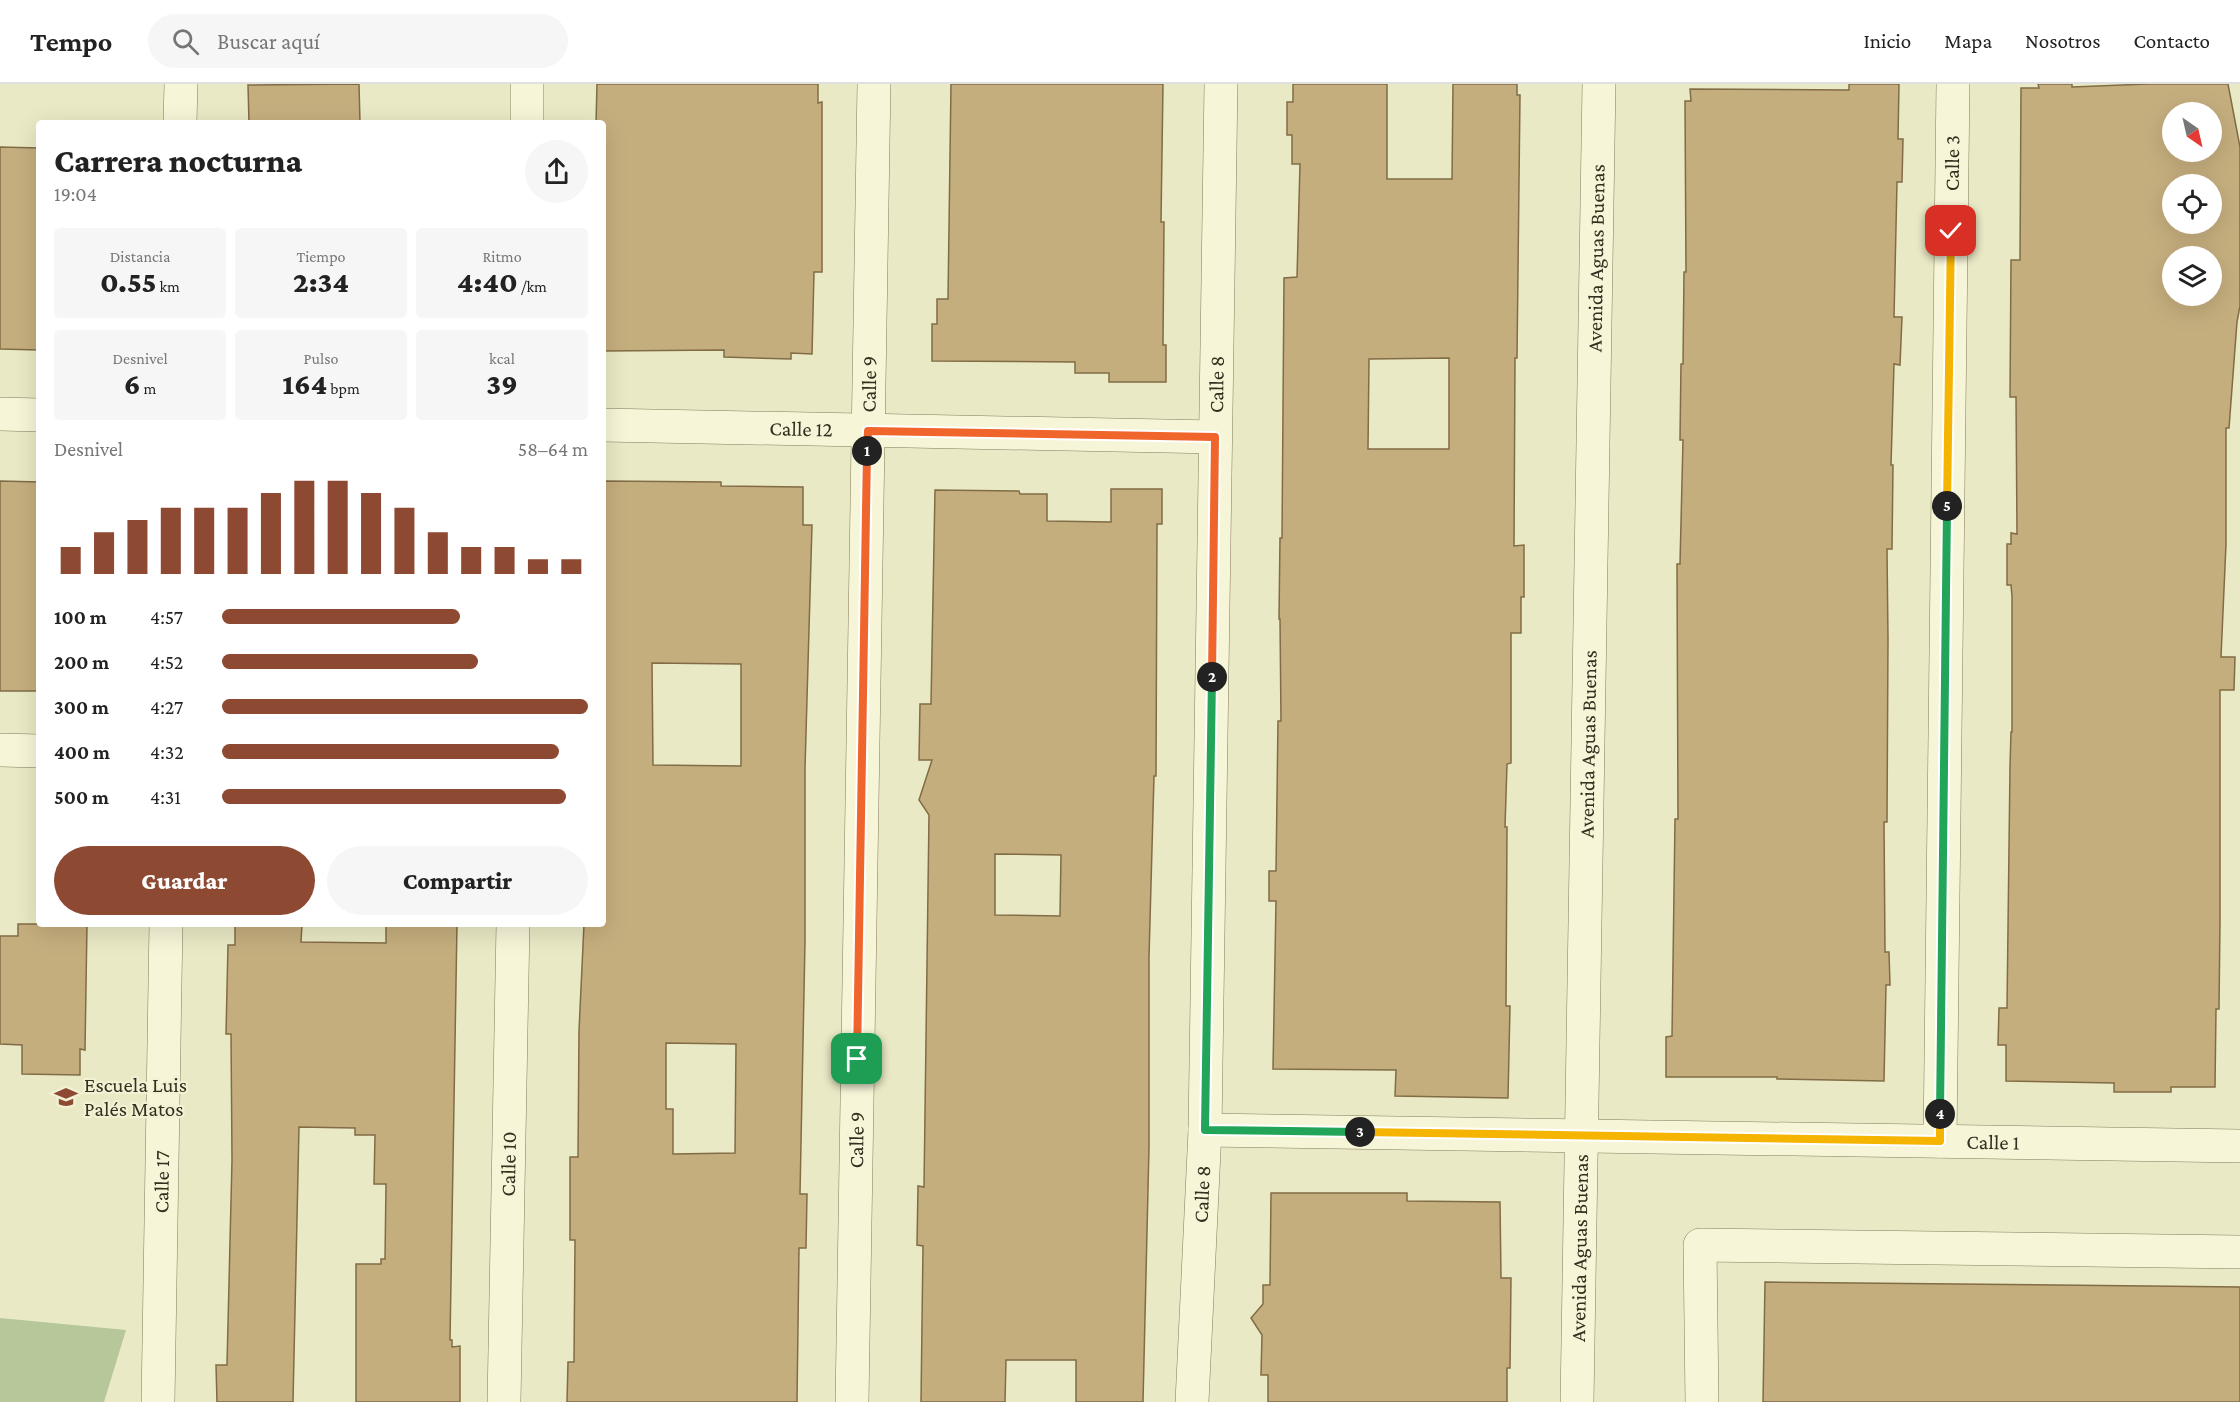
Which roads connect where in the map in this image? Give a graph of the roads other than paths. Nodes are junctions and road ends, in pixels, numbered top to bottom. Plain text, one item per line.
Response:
1 (181, 84) edge
2 (527, 84) edge
3 (874, 84) edge
4 (1221, 84) edge
5 (1599, 84) edge
6 (1953, 84) edge
7 (180, 120) edge
8 (527, 120) edge
9 (0, 414) edge
10 (36, 415) edge
11 (606, 425) edge
12 (868, 431) junction
13 (1215, 437) junction
14 (0, 750) edge
15 (36, 751) edge
16 (166, 927) edge
17 (513, 927) edge
18 (1205, 1130) junction
19 (1581, 1135) junction
20 (1940, 1141) junction
21 (2240, 1146) edge
22 (2240, 1252) edge
23 (158, 1402) edge
24 (504, 1402) edge
25 (852, 1402) edge
26 (1192, 1402) edge
27 (1577, 1402) edge
28 (1702, 1402) edge

1 - 7 street
2 - 8 street
3 - 12 street, Calle 9
4 - 13 street, Calle 8
5 - 19 street, Avenida Aguas Buenas
6 - 20 street, Calle 3
9 - 10 street
11 - 12 street, Calle 12
12 - 13 street, Calle 12
12 - 25 street, Calle 9
13 - 18 street, Calle 8
14 - 15 street
16 - 23 street, Calle 17
17 - 24 street, Calle 10
18 - 19 street, Calle 1
18 - 26 street, Calle 8
19 - 20 street, Calle 1
19 - 27 street, Avenida Aguas Buenas
20 - 21 street, Calle 1
22 - 28 street

